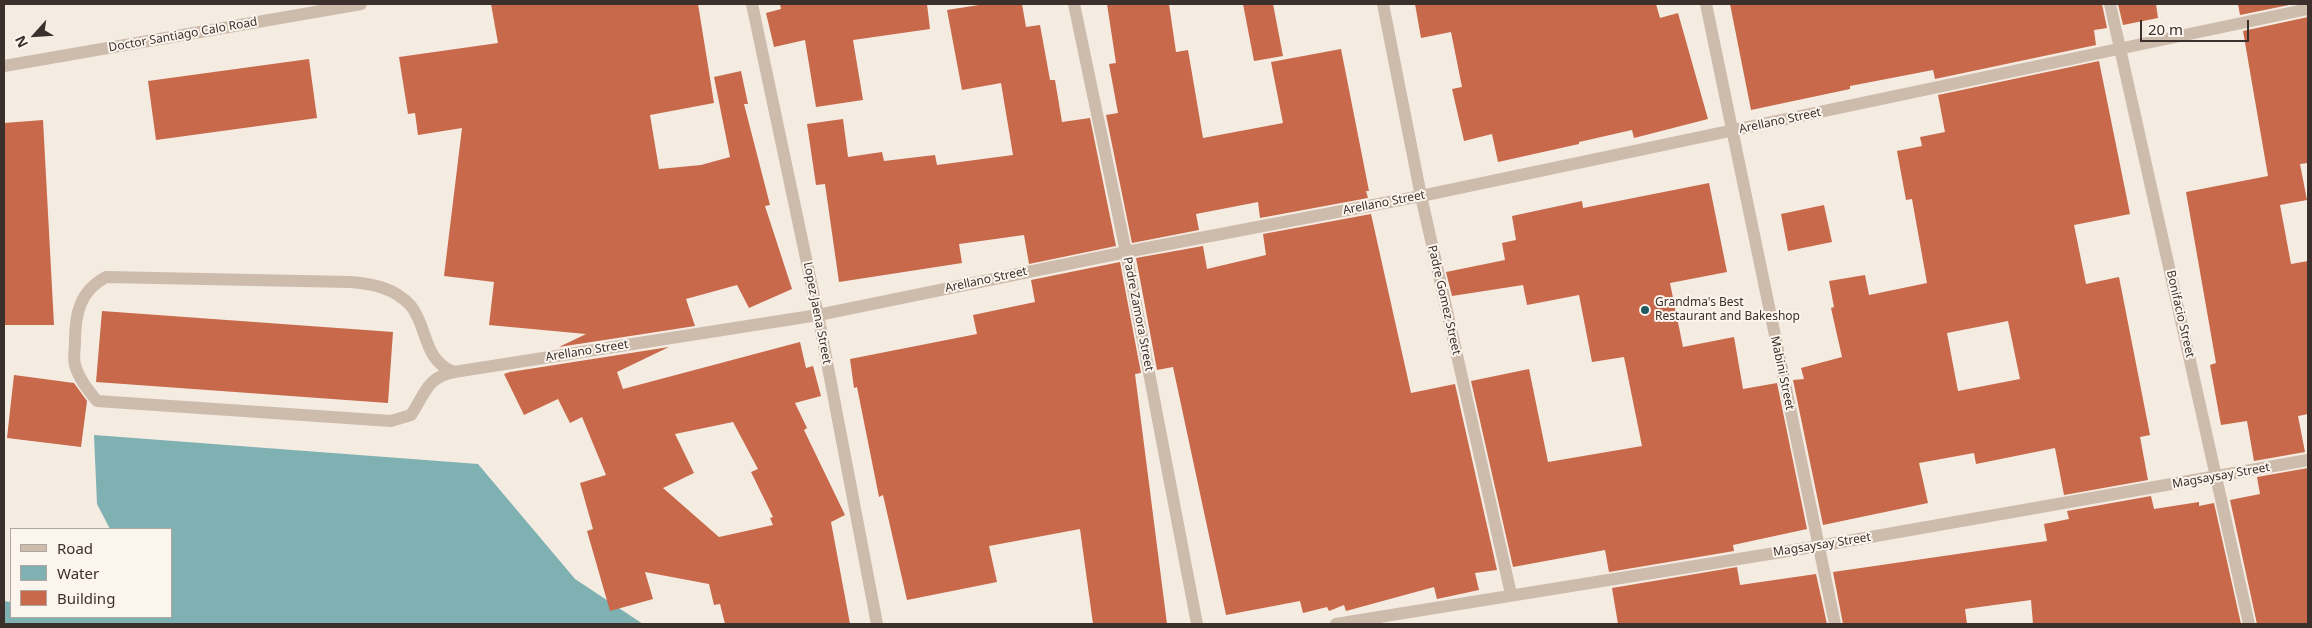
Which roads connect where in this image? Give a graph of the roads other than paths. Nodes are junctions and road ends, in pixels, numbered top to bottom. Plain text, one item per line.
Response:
1 (361, 4) edge
2 (752, 4) edge
3 (1074, 4) edge
4 (1382, 4) edge
5 (1706, 4) edge
6 (2110, 4) edge
7 (2308, 9) edge
8 (2120, 49) junction
9 (4, 66) edge
10 (1731, 131) junction
11 (1421, 196) junction
12 (1126, 252) junction
13 (818, 315) junction
14 (454, 372) junction
15 (2308, 460) edge
16 (2216, 476) junction
17 (1819, 546) junction
18 (1511, 594) junction
19 (877, 624) edge
20 (1197, 624) edge
21 (1336, 624) edge
22 (1834, 624) edge
23 (2249, 624) edge

1 - 9 street, Doctor Santiago Calo Road
2 - 13 street, Lopez Jaena Street
3 - 12 street, Padre Zamora Street
4 - 11 street, Padre Gomez Street
5 - 10 street, Mabini Street
6 - 8 street, Bonifacio Street
7 - 8 street, Arellano Street
8 - 10 street, Arellano Street
8 - 16 street, Bonifacio Street
10 - 11 street, Arellano Street
10 - 17 street, Mabini Street
11 - 12 street, Arellano Street
11 - 18 street, Padre Gomez Street
12 - 13 street, Arellano Street
12 - 20 street, Padre Zamora Street
13 - 14 street, Arellano Street
13 - 19 street, Lopez Jaena Street
14 - 14 street, Arellano Street
15 - 16 street, Magsaysay Street
16 - 17 street, Magsaysay Street
16 - 23 street, Bonifacio Street
17 - 18 street, Magsaysay Street
17 - 22 street, Mabini Street
18 - 21 street, Magsaysay Street

